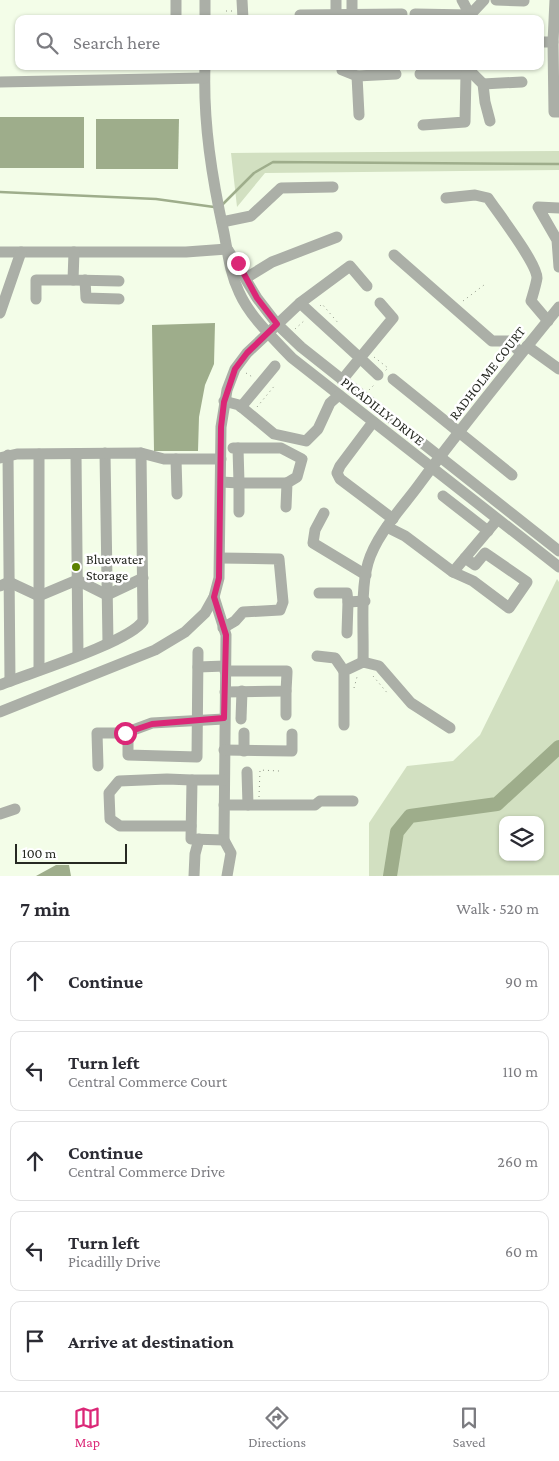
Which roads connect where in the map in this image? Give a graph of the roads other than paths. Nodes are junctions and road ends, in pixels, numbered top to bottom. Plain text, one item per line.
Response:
1 (176, 0) edge
2 (205, 0) edge
3 (242, 0) edge
4 (336, 0) edge
5 (352, 0) edge
6 (462, 0) edge
7 (484, 0) edge
8 (496, 0) edge
9 (555, 0) edge
10 (524, 1) edge
11 (402, 14) dead end
12 (415, 14) dead end
13 (176, 15) edge
14 (205, 15) edge
15 (240, 15) edge
16 (300, 15) dead end
17 (344, 15) edge
18 (433, 15) edge
19 (469, 15) edge
20 (472, 15) edge
21 (544, 42) edge
22 (553, 42) junction
23 (174, 70) edge
24 (342, 70) edge
25 (471, 71) edge
26 (205, 72) edge
27 (396, 74) dead end
28 (420, 74) dead end
29 (357, 76) junction
30 (174, 79) junction
31 (0, 82) edge
32 (522, 82) dead end
33 (483, 84) junction
34 (559, 112) edge
35 (359, 115) dead end
36 (490, 121) dead end
37 (423, 125) dead end
38 (334, 188) dead end
39 (446, 198) dead end
40 (559, 208) edge
41 (222, 222) junction
42 (337, 237) dead end
43 (558, 238) edge
44 (227, 249) junction
45 (0, 252) edge
46 (21, 252) junction
47 (74, 252) junction
48 (394, 255) dead end
49 (559, 267) edge
50 (246, 278) junction
51 (73, 280) junction
52 (85, 280) junction
53 (119, 281) dead end
54 (367, 286) dead end
55 (36, 299) dead end
56 (118, 299) dead end
57 (300, 303) junction
58 (380, 303) dead end
59 (559, 307) edge
60 (0, 313) edge
61 (548, 320) junction
62 (277, 324) junction
63 (267, 332) junction
64 (524, 349) junction
65 (360, 358) junction
66 (275, 366) dead end
67 (559, 369) edge
68 (378, 375) dead end
69 (393, 379) dead end
70 (342, 380) junction
71 (339, 395) junction
72 (224, 402) junction
73 (241, 407) junction
74 (373, 422) junction
75 (460, 432) junction
76 (238, 448) junction
77 (105, 453) junction
78 (141, 453) junction
79 (39, 454) junction
80 (76, 454) junction
81 (221, 454) junction
82 (4, 457) edge
83 (440, 458) junction
84 (176, 459) junction
85 (432, 468) junction
86 (512, 475) dead end
87 (220, 482) junction
88 (239, 482) junction
89 (287, 482) junction
90 (177, 494) dead end
91 (443, 496) dead end
92 (286, 507) dead end
93 (239, 512) dead end
94 (324, 513) dead end
95 (497, 520) junction
96 (390, 523) junction
97 (488, 531) junction
98 (559, 551) edge
99 (220, 558) junction
100 (465, 558) junction
101 (559, 567) edge
102 (453, 572) junction
103 (366, 575) junction
104 (143, 578) junction
105 (77, 580) junction
106 (5, 584) edge
107 (318, 594) dead end
108 (107, 595) junction
109 (39, 596) junction
110 (214, 597) junction
111 (365, 601) junction
112 (348, 602) junction
113 (223, 628) junction
114 (347, 632) dead end
115 (108, 643) junction
116 (198, 652) dead end
117 (78, 655) junction
118 (317, 656) dead end
119 (363, 662) junction
120 (198, 667) junction
121 (225, 669) junction
122 (39, 670) junction
123 (344, 670) junction
124 (5, 683) edge
125 (286, 691) junction
126 (225, 692) junction
127 (242, 692) junction
128 (0, 712) edge
129 (286, 715) dead end
130 (224, 718) junction
131 (241, 719) dead end
132 (199, 720) junction
133 (344, 725) dead end
134 (450, 728) dead end
135 (128, 732) junction
136 (244, 733) dead end
137 (292, 734) dead end
138 (224, 750) junction
139 (244, 750) junction
140 (98, 766) dead end
141 (247, 772) dead end
142 (192, 780) junction
143 (223, 780) junction
144 (353, 801) dead end
145 (224, 805) junction
146 (253, 805) junction
147 (15, 808) dead end
148 (0, 814) edge
149 (191, 826) junction
150 (199, 839) junction
151 (224, 840) junction
152 (194, 876) edge
153 (227, 876) edge

1 - 13 street
2 - 14 street
3 - 15 street
4 - 17 street
5 - 17 street
6 - 19 street
7 - 20 street
8 - 10 street
9 - 22 street
11 - 17 street
12 - 18 street
16 - 17 street
21 - 22 street
22 - 34 street
23 - 30 street
24 - 29 street
25 - 28 street
25 - 33 street
25 - 37 street
26 - 30 street
26 - 41 street, PICADILLY DRIVE
27 - 29 street
29 - 35 street
30 - 31 street
32 - 33 street
33 - 36 street
38 - 41 street
39 - 61 street
40 - 43 street
41 - 44 street, PICADILLY DRIVE
42 - 50 street
43 - 49 street
44 - 47 street
44 - 50 street, PICADILLY DRIVE
44 - 63 street, PICADILLY DRIVE
45 - 46 street
46 - 47 street
46 - 60 street
47 - 51 street
48 - 64 street
50 - 62 street, PICADILLY DRIVE
51 - 52 street
51 - 55 street
52 - 53 street
52 - 56 street
54 - 57 street
57 - 62 street
57 - 65 street
58 - 65 street
59 - 61 street, RADHOLME COURT
61 - 64 street, RADHOLME COURT
62 - 63 street
62 - 70 street, PICADILLY DRIVE
63 - 71 street, PICADILLY DRIVE
63 - 72 street
64 - 67 street
64 - 75 street, RADHOLME COURT
65 - 68 street
65 - 70 street
66 - 73 street
69 - 75 street
70 - 83 street, PICADILLY DRIVE
71 - 73 street
71 - 74 street, PICADILLY DRIVE
72 - 73 street
72 - 81 street
74 - 85 street, PICADILLY DRIVE
74 - 96 street
75 - 83 street, RADHOLME COURT
75 - 86 street
76 - 81 street
76 - 88 street
76 - 89 street
77 - 78 street
77 - 80 street
77 - 108 street
78 - 84 street
78 - 104 street
79 - 80 street
79 - 82 street
79 - 109 street
80 - 105 street
81 - 84 street
81 - 87 street
82 - 106 street
83 - 85 street, RADHOLME COURT
83 - 98 street, PICADILLY DRIVE
84 - 90 street
85 - 95 street, PICADILLY DRIVE
85 - 96 street, RADHOLME COURT
87 - 88 street
87 - 99 street
88 - 89 street
88 - 93 street
89 - 92 street
91 - 97 street
94 - 103 street
95 - 97 street
95 - 101 street, PICADILLY DRIVE
96 - 102 street
96 - 103 street, RADHOLME COURT
97 - 100 street
99 - 110 street
99 - 113 street
100 - 102 street
100 - 102 street
103 - 111 street, RADHOLME COURT
104 - 108 street
104 - 115 street
105 - 108 street
105 - 109 street
105 - 117 street
106 - 109 street
106 - 124 street
107 - 112 street
108 - 115 street
109 - 122 street
110 - 113 street
110 - 128 street
111 - 112 street
111 - 119 street, RADHOLME COURT
112 - 114 street
113 - 121 street
115 - 117 street
116 - 120 street
117 - 122 street
118 - 123 street
119 - 123 street
119 - 134 street
120 - 121 street
120 - 132 street
121 - 125 street
121 - 126 street
122 - 124 street
123 - 133 street
125 - 127 street
125 - 129 street
126 - 127 street
126 - 130 street
127 - 131 street
130 - 132 street
130 - 138 street
132 - 135 street
132 - 135 street
135 - 140 street
136 - 139 street
137 - 139 street
138 - 139 street
138 - 143 street
141 - 146 street
142 - 143 street
142 - 149 street
142 - 149 street
143 - 145 street
144 - 146 street
145 - 146 street
145 - 151 street
147 - 148 street
149 - 150 street
150 - 151 street
150 - 152 street
151 - 153 street

